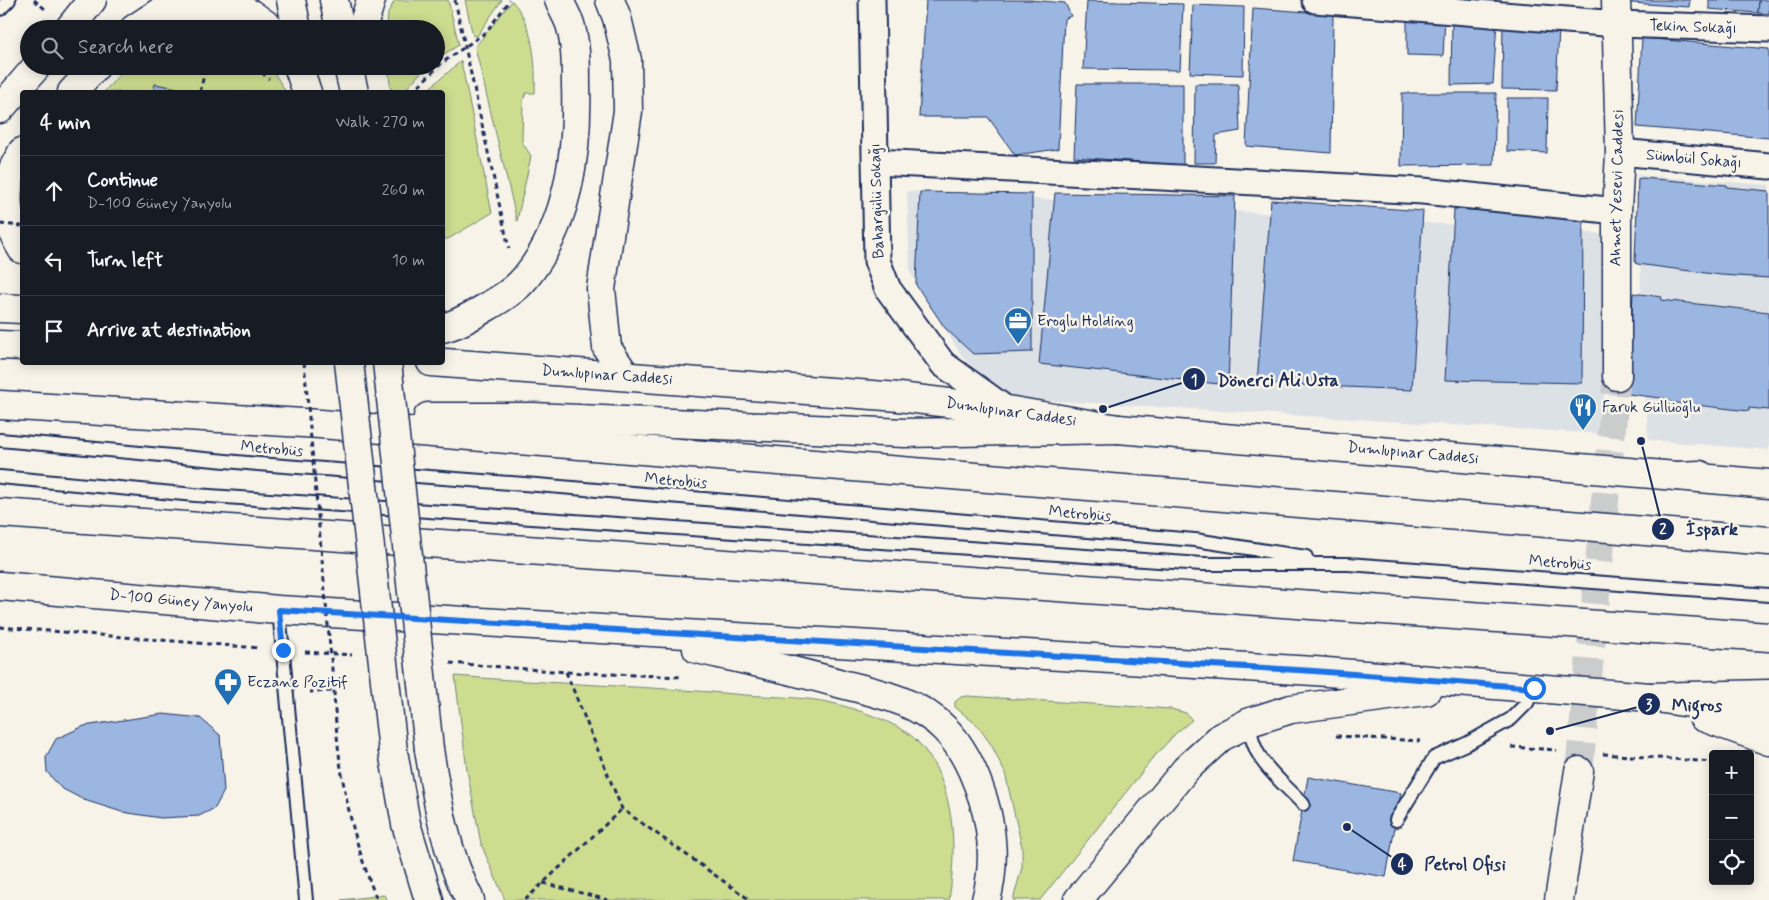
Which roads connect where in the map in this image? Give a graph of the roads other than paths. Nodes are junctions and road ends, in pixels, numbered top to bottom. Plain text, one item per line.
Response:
1 (9, 0) edge
2 (92, 0) edge
3 (291, 0) edge
4 (334, 0) edge
5 (371, 0) edge
6 (559, 0) edge
7 (610, 0) edge
8 (872, 0) edge
9 (1314, 0) edge
10 (0, 9) edge
11 (1616, 12) edge
12 (58, 20) edge
13 (148, 20) edge
14 (260, 20) edge
15 (295, 20) edge
16 (338, 20) edge
17 (365, 20) edge
18 (1769, 30) edge
19 (29, 75) edge
20 (88, 75) edge
21 (301, 75) edge
22 (308, 75) edge
23 (350, 75) edge
24 (359, 75) edge
25 (74, 90) edge
26 (305, 90) edge
27 (312, 90) edge
28 (354, 90) edge
29 (360, 90) edge
30 (0, 109) edge
31 (1620, 152) junction
32 (20, 156) edge
33 (876, 162) junction
34 (1769, 166) edge
35 (1616, 211) junction
36 (20, 246) edge
37 (0, 308) edge
38 (20, 309) edge
39 (445, 327) edge
40 (0, 345) edge
41 (20, 346) edge
42 (445, 363) edge
43 (349, 365) edge
44 (387, 365) edge
45 (626, 376) junction
46 (1616, 376) tunnel mouth
47 (0, 405) edge
48 (1007, 410) junction
49 (320, 424) junction
50 (1118, 428) junction
51 (0, 440) edge
52 (1769, 472) edge
53 (1676, 476) junction
54 (0, 477) edge
55 (1769, 484) edge
56 (0, 513) edge
57 (1769, 541) edge
58 (1348, 564) junction
59 (0, 586) edge
60 (1769, 595) edge
61 (279, 610) junction
62 (618, 631) junction
63 (1769, 637) edge
64 (1485, 684) junction
65 (1534, 688) junction
66 (1769, 694) edge
67 (1650, 697) junction
68 (1769, 715) edge
69 (1250, 722) junction
70 (1769, 741) edge
71 (1580, 758) tunnel mouth
72 (1304, 804) dead end
73 (1396, 820) dead end
74 (1558, 894) edge
75 (306, 900) edge
76 (429, 900) edge
77 (470, 900) edge
78 (986, 900) edge
79 (1078, 900) edge

1 - 10 lane
2 - 12 main road
3 - 15 main road
4 - 16 main road
5 - 17 main road
6 - 39 main road
7 - 45 main road
8 - 33 street, Bahargülü Sokağı
9 - 11 street, Tekin Sokağı
11 - 18 street, Tekin Sokağı
11 - 31 main road, Ahmet Yesevi Caddesi
13 - 14 main road
19 - 30 main road
20 - 25 main road
21 - 26 main road
22 - 27 main road
23 - 28 main road
24 - 29 main road
31 - 34 street, Sümbül Sokağı
31 - 35 main road, Ahmet Yesevi Caddesi
32 - 36 main road
33 - 35 street
33 - 48 street, Bahargülü Sokağı
35 - 46 main road, Ahmet Yesevi Caddesi
37 - 38 main road
40 - 41 main road
42 - 45 main road, Dumlupınar Caddesi
43 - 76 main road, bridge
44 - 77 main road, bridge
45 - 48 main road, Dumlupınar Caddesi
47 - 49 main road
48 - 50 main road, Dumlupınar Caddesi
49 - 50 main road
49 - 57 main road
50 - 53 main road, Dumlupınar Caddesi
51 - 58 lane, Metrobüs
52 - 53 main road, Dumlupınar Caddesi
53 - 55 main road
54 - 58 lane, Metrobüs
56 - 63 main road
58 - 60 lane, Metrobüs
59 - 61 main road, D-100 Güney Yanyolu
61 - 62 main road, D-100 Güney Yanyolu
61 - 75 lane
62 - 64 main road, D-100 Güney Yanyolu
62 - 78 main road
64 - 65 main road, D-100 Güney Yanyolu
64 - 69 main road
65 - 67 main road, D-100 Güney Yanyolu
65 - 73 lane
66 - 67 main road
67 - 68 main road, D-100 Güney Yanyolu
67 - 70 main road
69 - 72 lane
69 - 79 main road
71 - 74 main road

